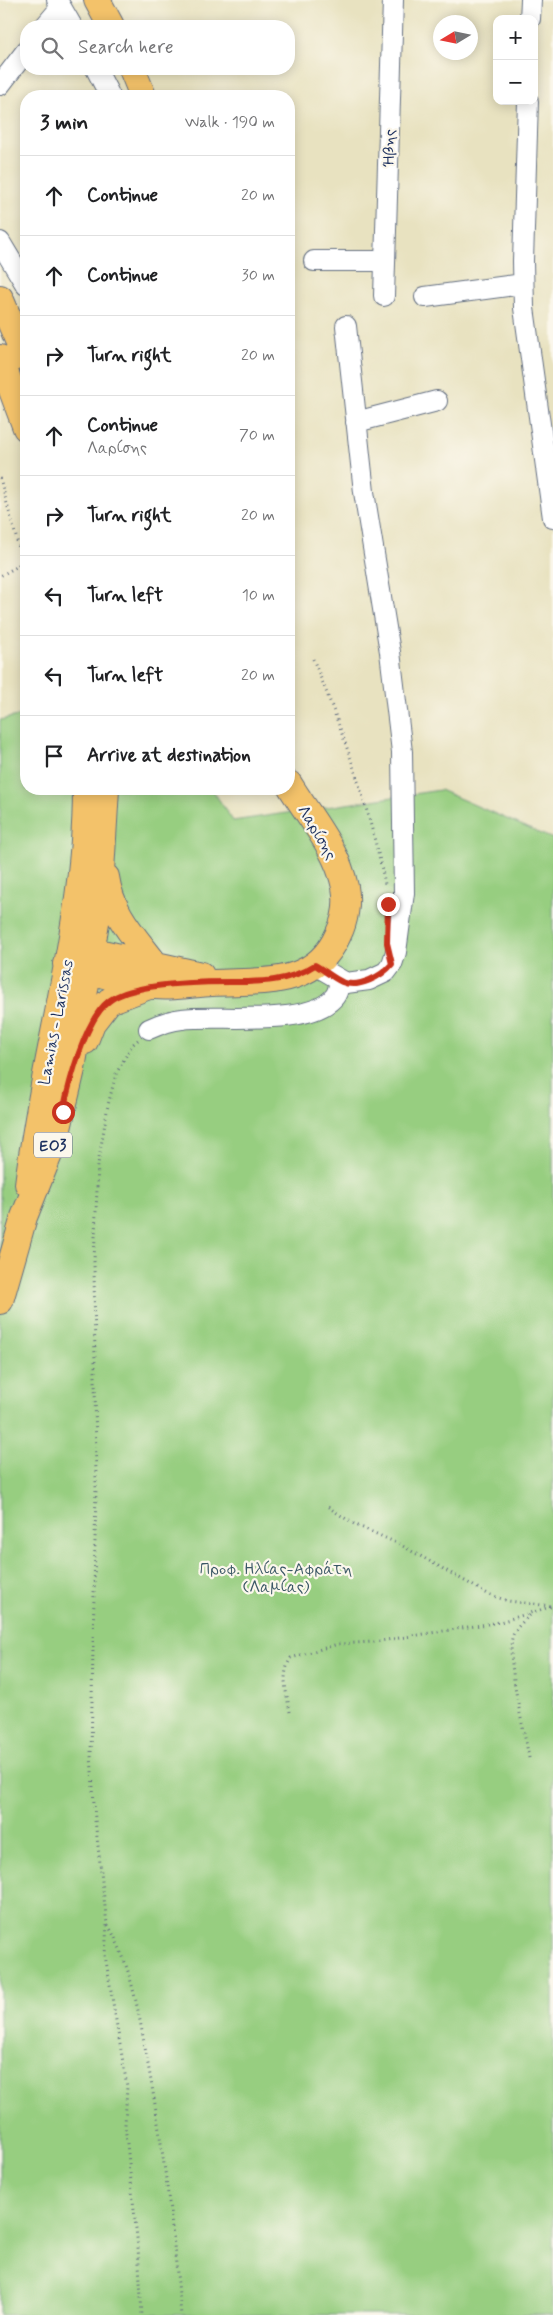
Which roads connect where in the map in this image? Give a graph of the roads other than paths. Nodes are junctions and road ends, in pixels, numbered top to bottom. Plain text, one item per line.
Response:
1 (97, 0) edge
2 (393, 0) edge
3 (531, 0) edge
4 (59, 4) edge
5 (530, 15) edge
6 (49, 20) edge
7 (68, 20) edge
8 (108, 20) edge
9 (20, 59) edge
10 (99, 75) edge
11 (134, 75) edge
12 (0, 85) edge
13 (107, 90) edge
14 (141, 90) edge
15 (528, 105) edge
16 (0, 242) edge
17 (314, 261) dead end
18 (385, 261) junction
19 (20, 275) edge
20 (523, 284) junction
21 (384, 296) dead end
22 (425, 297) dead end
23 (0, 298) edge
24 (346, 326) dead end
25 (20, 345) edge
26 (0, 358) edge
27 (437, 401) dead end
28 (20, 412) edge
29 (356, 422) junction
30 (553, 518) edge
31 (295, 793) edge
32 (86, 795) edge
33 (106, 795) edge
34 (103, 854) junction
35 (79, 958) junction
36 (315, 965) junction
37 (152, 975) junction
38 (340, 981) junction
39 (149, 1029) road end
40 (72, 1069) junction
41 (24, 1217) junction
42 (0, 1301) edge

1 - 8 main road
2 - 18 street, Ήβης
3 - 5 street
4 - 6 street
4 - 7 street
9 - 12 street
10 - 13 street
11 - 14 main road
15 - 20 street
16 - 19 street
17 - 18 street
18 - 21 street, Ήβης
20 - 22 street
20 - 30 street
23 - 25 main road
24 - 29 street
26 - 28 main road
27 - 29 street
29 - 38 street
31 - 36 main road, Λαρίσης
32 - 35 main road
33 - 34 main road
34 - 35 main road
34 - 37 main road
35 - 37 main road, Λαρίσης
35 - 40 main road
35 - 41 main road, Lamias - Larissas / ΕΟ3
36 - 37 main road, Λαρίσης
36 - 38 street
37 - 40 main road, ΕΟ3
38 - 39 street
40 - 41 main road, Lamias - Larissas / ΕΟ3
41 - 42 main road, Lamias - Larissas / ΕΟ3

